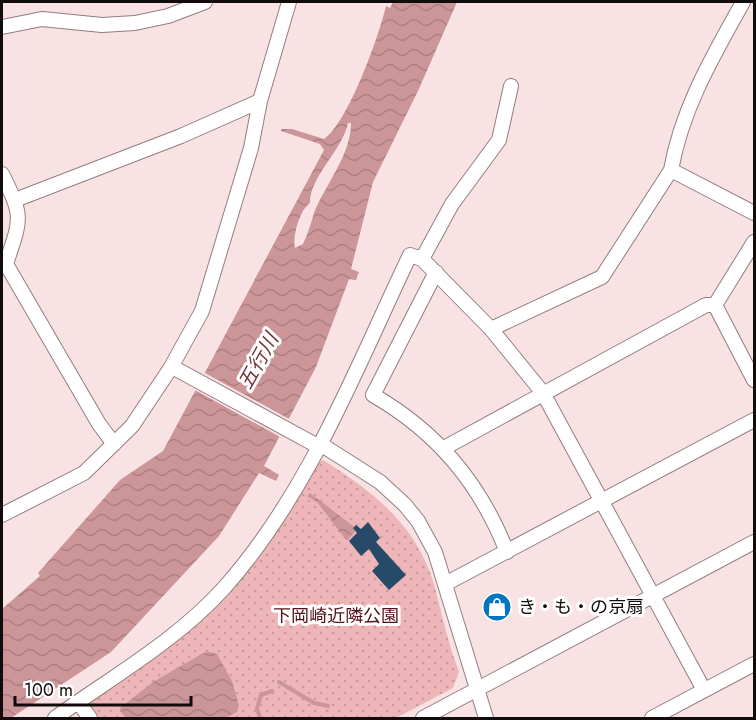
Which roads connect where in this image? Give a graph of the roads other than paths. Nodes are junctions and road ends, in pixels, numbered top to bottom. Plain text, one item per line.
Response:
1 (205, 2) edge
2 (289, 2) edge
3 (743, 2) edge
4 (2, 27) edge
5 (511, 86) dead end
6 (260, 101) junction
7 (671, 170) junction
8 (2, 174) edge
9 (15, 200) junction
10 (754, 213) edge
11 (754, 242) edge
12 (422, 259) junction
13 (436, 272) junction
14 (715, 305) junction
15 (491, 329) junction
16 (173, 369) junction
17 (754, 380) edge
18 (543, 393) junction
19 (754, 420) edge
20 (114, 444) junction
21 (318, 444) junction
22 (444, 448) junction
23 (602, 503) junction
24 (2, 515) edge
25 (754, 542) edge
26 (507, 552) junction
27 (445, 584) junction
28 (652, 597) junction
29 (754, 667) edge
30 (477, 689) junction
31 (704, 690) junction
32 (78, 702) junction
33 (55, 718) edge
34 (90, 718) edge
35 (423, 718) edge
36 (486, 718) edge
37 (652, 718) edge

1 - 4 street
2 - 6 street
3 - 7 street
5 - 12 street
6 - 9 street
6 - 16 street
7 - 10 street
7 - 15 street
8 - 9 street
9 - 20 street
11 - 14 street
12 - 13 street
12 - 21 street
13 - 15 street
13 - 22 street
14 - 17 street
14 - 18 street
15 - 18 street
16 - 20 street
16 - 21 street
18 - 22 street
18 - 23 street
19 - 23 street
20 - 24 street
21 - 27 street
21 - 32 street
22 - 26 street
23 - 26 street
23 - 28 street
25 - 28 street
26 - 27 street
27 - 30 street
28 - 30 street
28 - 31 street
29 - 31 street
30 - 35 street
30 - 36 street
31 - 37 street
32 - 33 street
32 - 34 street

